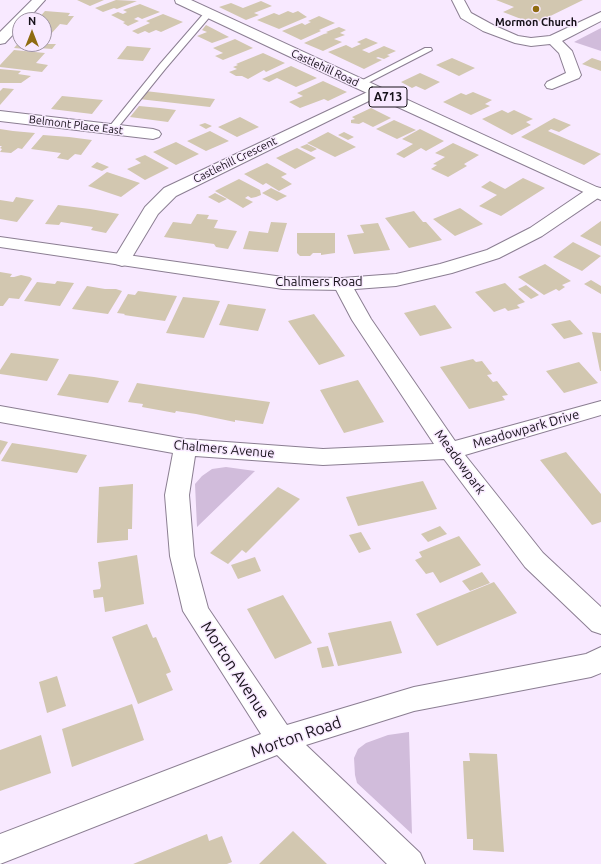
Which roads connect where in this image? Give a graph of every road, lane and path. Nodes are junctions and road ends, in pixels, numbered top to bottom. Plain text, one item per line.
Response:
1 (39, 0) edge
2 (181, 0) edge
3 (458, 0) edge
4 (209, 13) junction
5 (601, 16) edge
6 (0, 40) edge
7 (552, 40) junction
8 (428, 50) dead end
9 (359, 84) junction
10 (552, 85) dead end
11 (376, 92) junction
12 (0, 116) edge
13 (112, 129) junction
14 (152, 134) dead end
15 (599, 191) edge
16 (0, 242) edge
17 (122, 260) junction
18 (342, 284) junction
19 (601, 408) edge
20 (0, 414) edge
21 (185, 447) junction
22 (450, 451) junction
23 (601, 623) edge
24 (601, 659) edge
25 (281, 740) junction
26 (0, 849) edge
27 (409, 864) edge

1 - 6 street
2 - 4 street, Castlehill Road / A713
3 - 7 street
4 - 9 street, Castlehill Road / A713
4 - 13 lane
5 - 7 street
7 - 10 street
8 - 9 lane
9 - 11 street, Castlehill Road / A713
11 - 15 street, Castlehill Road / A713
11 - 17 street, Castlehill Crescent
12 - 13 street, Belmont Place East
13 - 14 street, Belmont Place East
15 - 18 street, Chalmers Road
16 - 17 street, Chalmers Road
17 - 18 street, Chalmers Road
18 - 22 street, Meadowpark
19 - 22 street, Meadowpark Drive
20 - 21 street, Chalmers Avenue
21 - 22 street, Chalmers Avenue
21 - 25 street, Morton Avenue
22 - 23 street, Meadowpark
24 - 25 street, Morton Road
25 - 26 street, Morton Road
25 - 27 street, Morton Avenue

